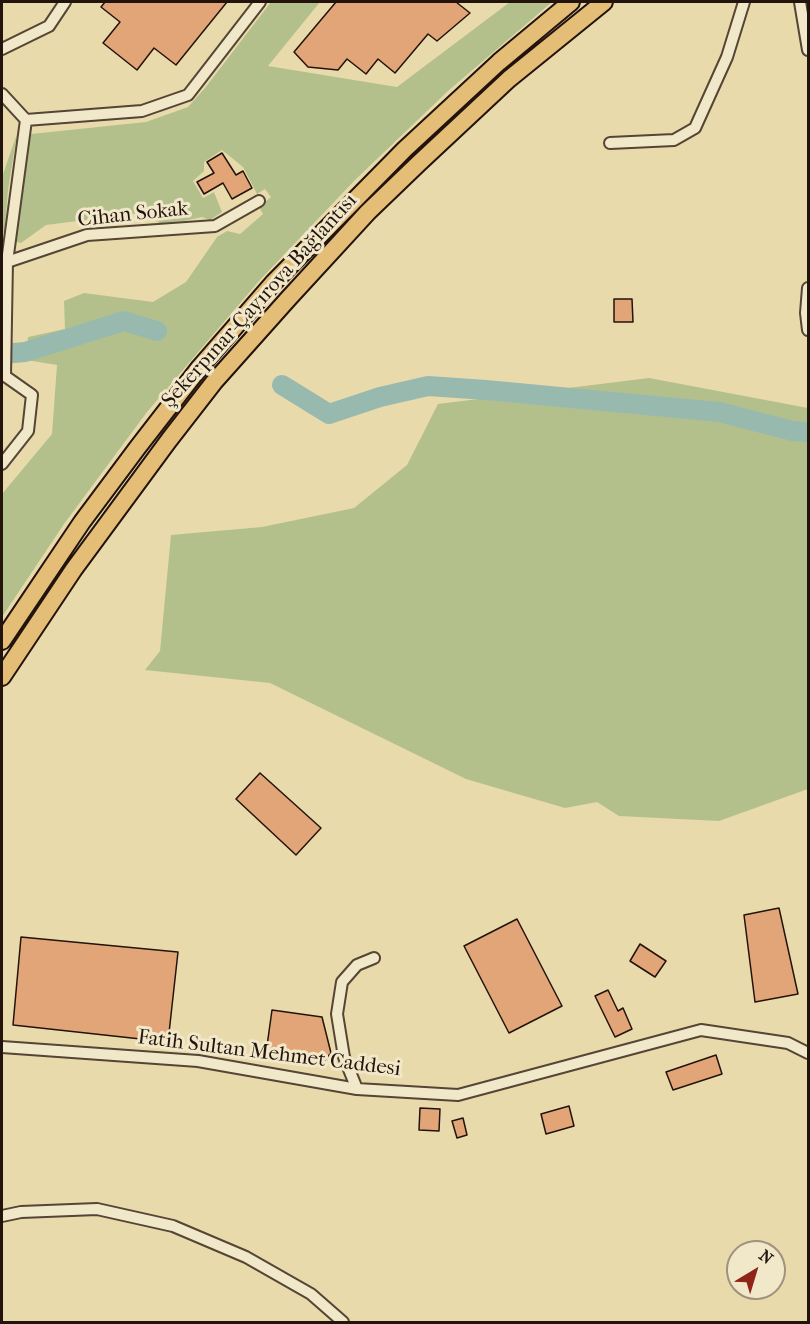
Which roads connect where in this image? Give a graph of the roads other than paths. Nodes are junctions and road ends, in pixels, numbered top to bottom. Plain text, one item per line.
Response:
1 (66, 2) edge
2 (260, 2) edge
3 (571, 2) edge
4 (604, 2) edge
5 (744, 2) edge
6 (800, 2) edge
7 (2, 49) edge
8 (808, 50) edge
9 (2, 94) edge
10 (26, 120) junction
11 (610, 143) dead end
12 (260, 201) dead end
13 (4, 263) edge
14 (808, 288) edge
15 (808, 330) edge
16 (2, 464) edge
17 (2, 641) edge
18 (2, 677) edge
19 (374, 958) dead end
20 (2, 1047) edge
21 (808, 1053) edge
22 (357, 1089) junction
23 (2, 1216) edge
24 (343, 1323) edge

1 - 7 street
2 - 10 street
3 - 17 highway, Şekerpınar-Çayırova Bağlantısı
4 - 18 highway, Şekerpınar-Çayırova Bağlantısı
5 - 11 street
6 - 8 street
9 - 10 street
10 - 13 street
12 - 13 street, Cihan Sokak
13 - 16 street
14 - 15 street
19 - 22 street
20 - 22 street, Fatih Sultan Mehmet Caddesi
21 - 22 street, Fatih Sultan Mehmet Caddesi
23 - 24 street

